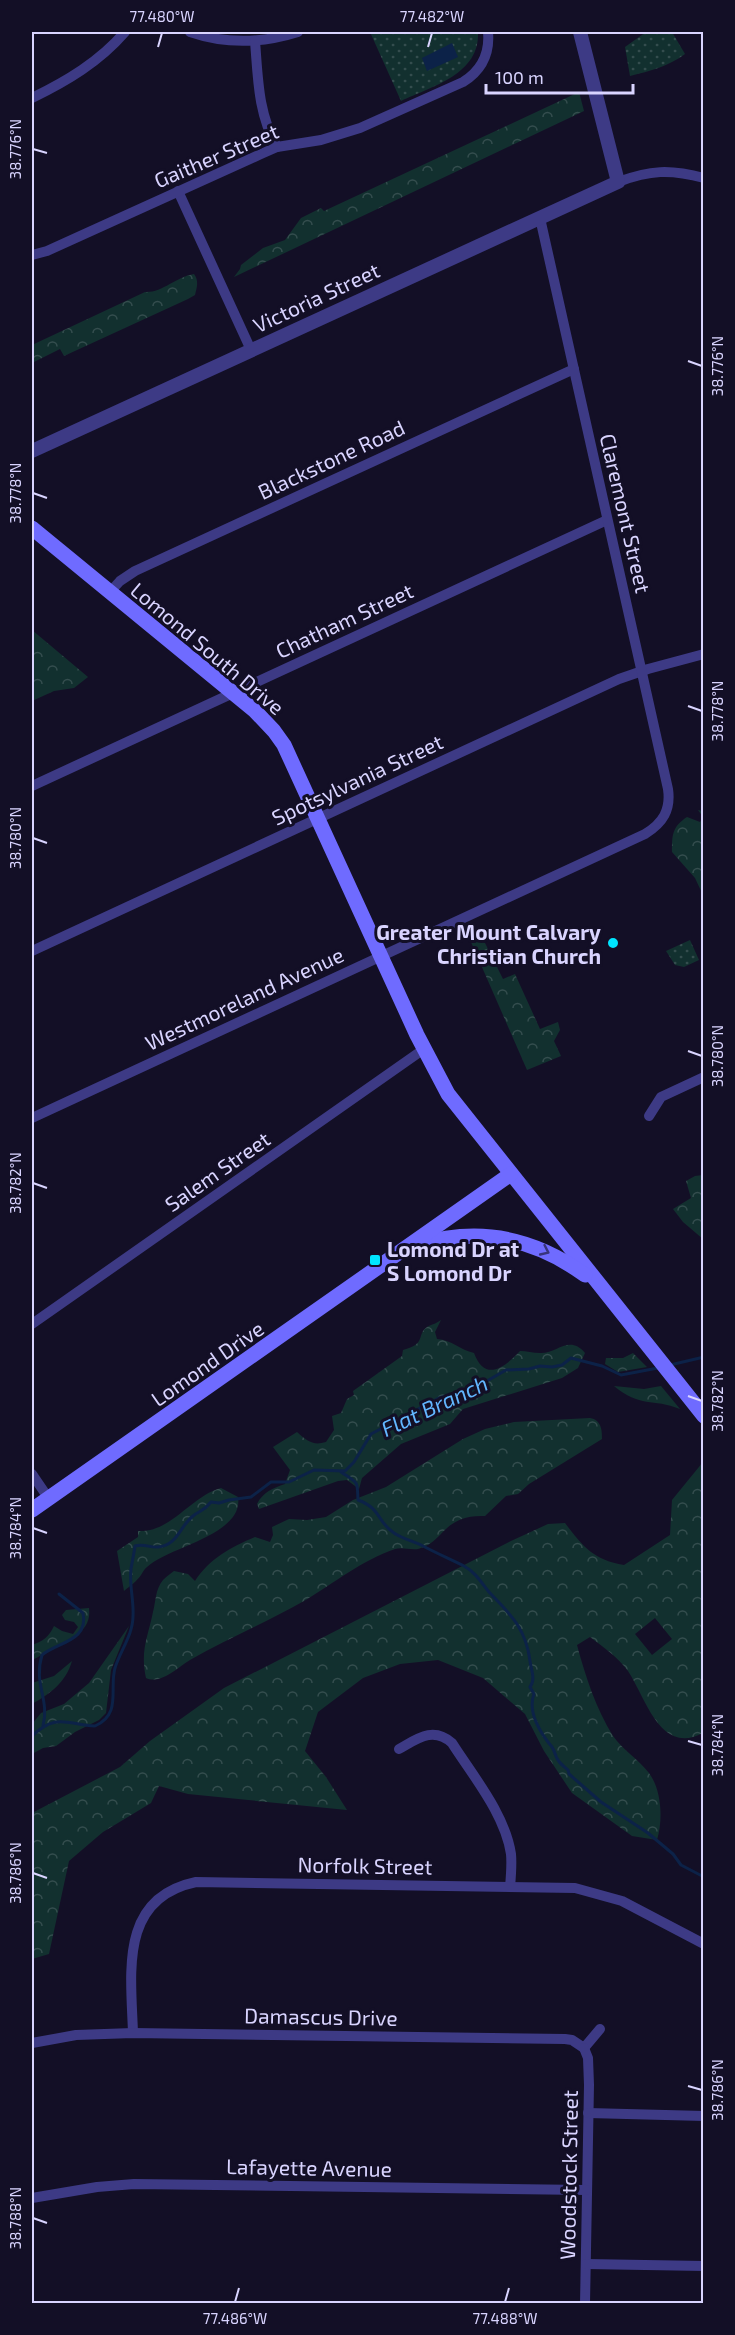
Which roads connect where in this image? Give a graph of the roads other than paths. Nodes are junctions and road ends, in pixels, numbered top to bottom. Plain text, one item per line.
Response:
1 (125, 32) edge
2 (190, 32) edge
3 (298, 32) edge
4 (488, 32) edge
5 (580, 32) edge
6 (255, 41) junction
7 (32, 98) edge
8 (277, 147) junction
9 (704, 178) edge
10 (618, 182) junction
11 (178, 191) junction
12 (540, 218) junction
13 (32, 255) edge
14 (251, 350) junction
15 (573, 369) junction
16 (32, 451) edge
17 (607, 520) junction
18 (32, 528) edge
19 (110, 592) junction
20 (704, 654) edge
21 (641, 671) junction
22 (232, 693) junction
23 (32, 786) edge
24 (664, 817) joint
25 (318, 819) junction
26 (32, 951) edge
27 (381, 956) junction
28 (424, 1049) junction
29 (704, 1077) edge
30 (649, 1116) dead end
31 (32, 1118) edge
32 (511, 1174) junction
33 (406, 1248) junction
34 (604, 1291) junction
35 (32, 1324) edge
36 (704, 1416) edge
37 (32, 1474) edge
38 (49, 1499) junction
39 (32, 1510) edge
40 (399, 1749) dead end
41 (510, 1887) junction
42 (704, 1944) edge
43 (600, 2029) dead end
44 (133, 2033) junction
45 (32, 2043) edge
46 (584, 2048) junction
47 (588, 2113) junction
48 (704, 2116) edge
49 (586, 2190) junction
50 (32, 2198) edge
51 (586, 2265) junction
52 (704, 2266) edge
53 (585, 2304) edge

1 - 7 street
2 - 6 street
3 - 6 street
4 - 8 street, Gaither Street
5 - 10 street
6 - 8 street
8 - 11 street, Gaither Street
9 - 10 street
10 - 12 street, Victoria Street
11 - 13 street, Gaither Street
11 - 14 street
12 - 14 street, Victoria Street
12 - 15 street, Claremont Street
14 - 16 street, Victoria Street
15 - 17 street, Claremont Street
15 - 19 street, Blackstone Road
17 - 21 street, Claremont Street
17 - 22 street, Chatham Street
18 - 19 main road, Lomond South Drive
19 - 22 main road, Lomond South Drive
20 - 21 street, Spotsylvania Street
21 - 24 street, Claremont Street
21 - 25 street, Spotsylvania Street
22 - 23 street, Chatham Street
22 - 25 main road, Lomond South Drive
24 - 27 street, Westmoreland Avenue
25 - 26 street, Spotsylvania Street
25 - 27 main road, Lomond South Drive
27 - 28 main road, Lomond South Drive
27 - 31 street, Westmoreland Avenue
28 - 32 main road, Lomond South Drive
28 - 35 street, Salem Street
29 - 30 street
32 - 33 main road, Lomond Drive
32 - 34 main road, Lomond Drive
33 -> 34 main road, Lomond Drive
33 - 38 main road, Lomond Drive
34 - 36 main road, Lomond Drive
37 - 38 street
38 - 39 main road, Lomond Drive
40 - 41 street
41 - 42 street, Norfolk Street
41 - 44 street, Norfolk Street
43 - 46 street
44 - 45 street, Damascus Drive
44 - 46 street, Damascus Drive
46 - 47 street, Woodstock Street
47 - 48 street
47 - 49 street, Woodstock Street
49 - 50 street, Lafayette Avenue
49 - 51 street, Woodstock Street
51 - 52 street
51 - 53 street, Woodstock Street

